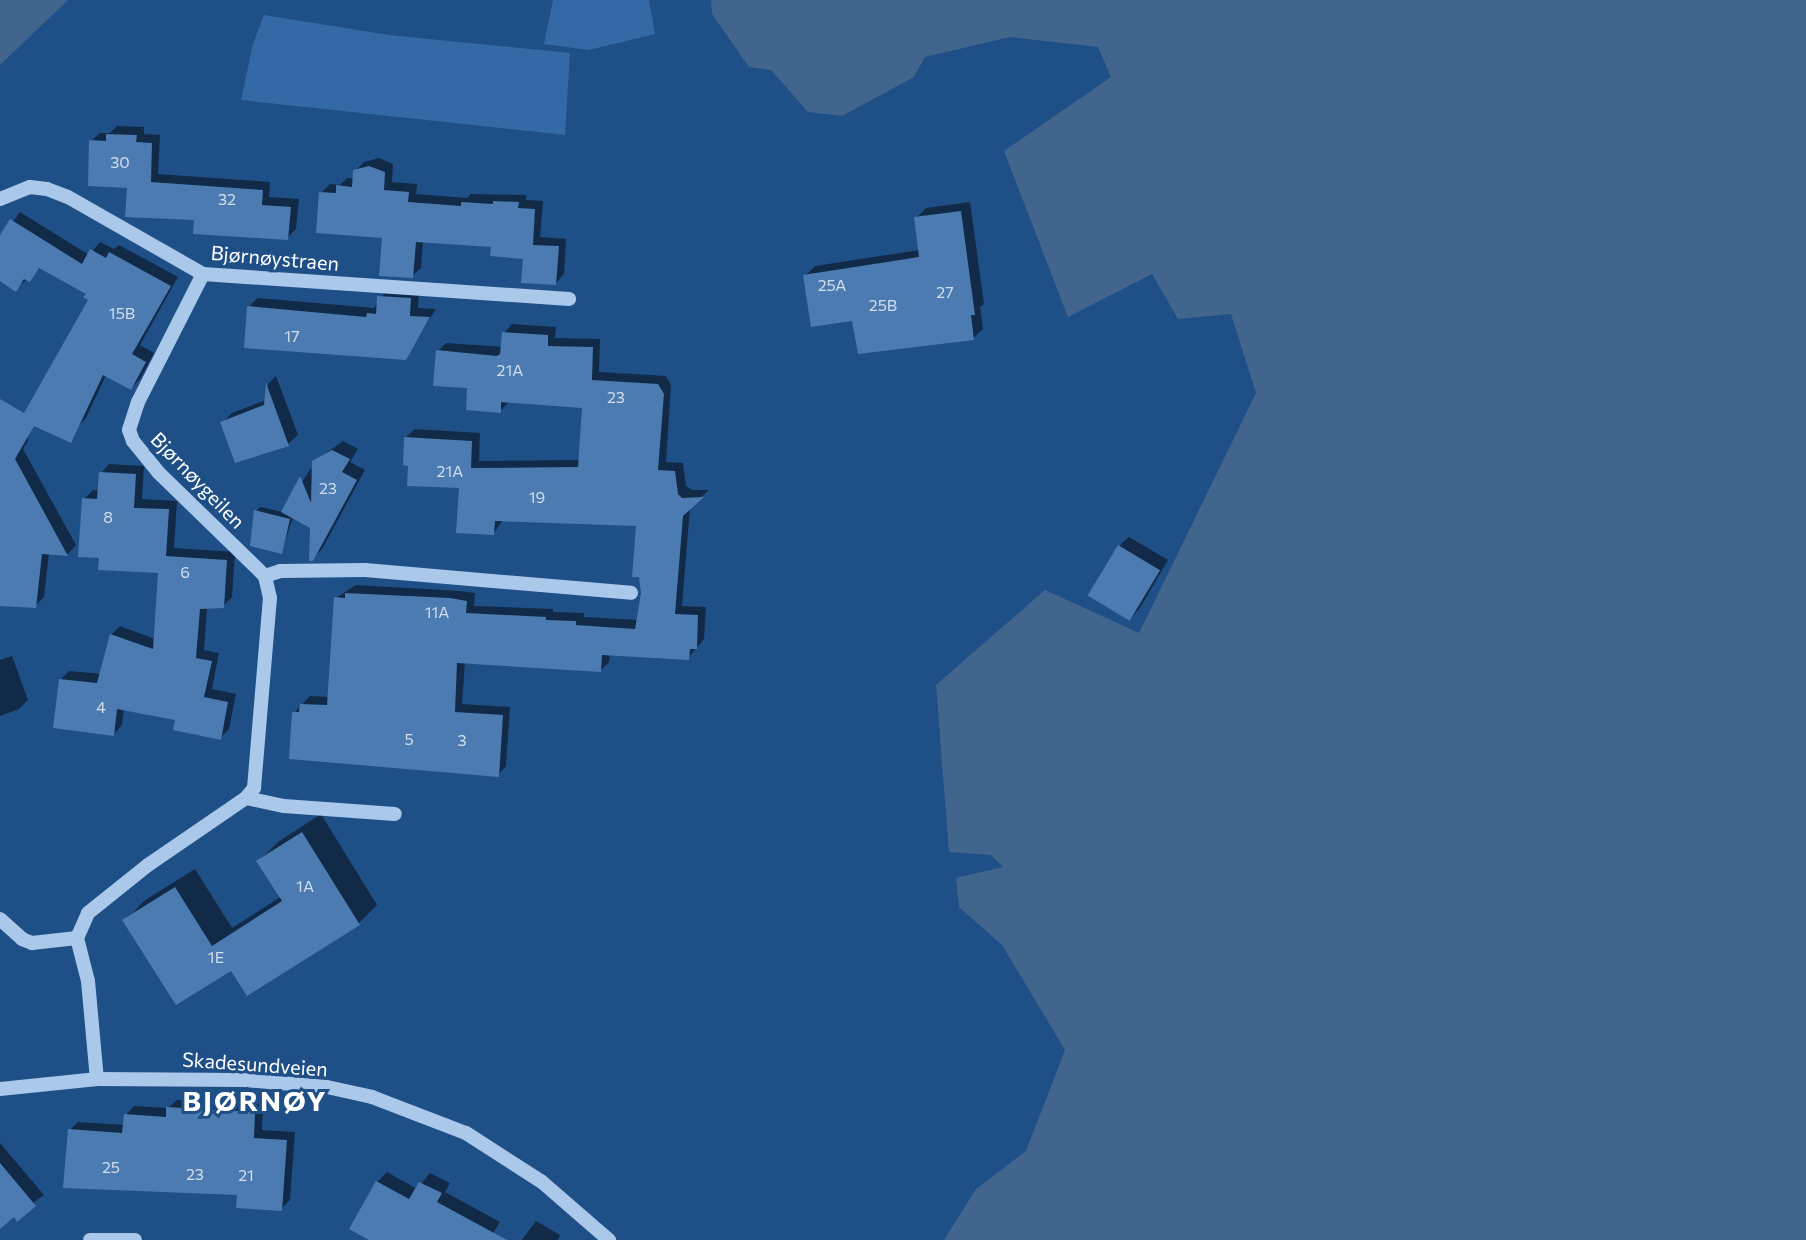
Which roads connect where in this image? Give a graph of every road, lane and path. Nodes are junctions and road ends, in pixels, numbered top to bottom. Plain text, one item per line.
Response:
1 (0, 199) edge
2 (203, 274) junction
3 (569, 299) dead end
4 (265, 576) junction
5 (631, 593) dead end
6 (246, 798) junction
7 (395, 814) dead end
8 (0, 919) edge
9 (77, 938) junction
10 (97, 1079) junction
11 (0, 1089) edge
12 (90, 1240) edge
13 (135, 1240) edge
14 (609, 1240) edge

1 - 2 street, Bjørnøystraen
2 - 3 street, Bjørnøystraen
2 - 4 street, Bjørnøygeilen
4 - 5 street
4 - 6 street
6 - 7 street
6 - 9 street
8 - 9 street
9 - 10 street
10 - 11 street, Skadesundveien
10 - 14 street, Skadesundveien
12 - 13 street

